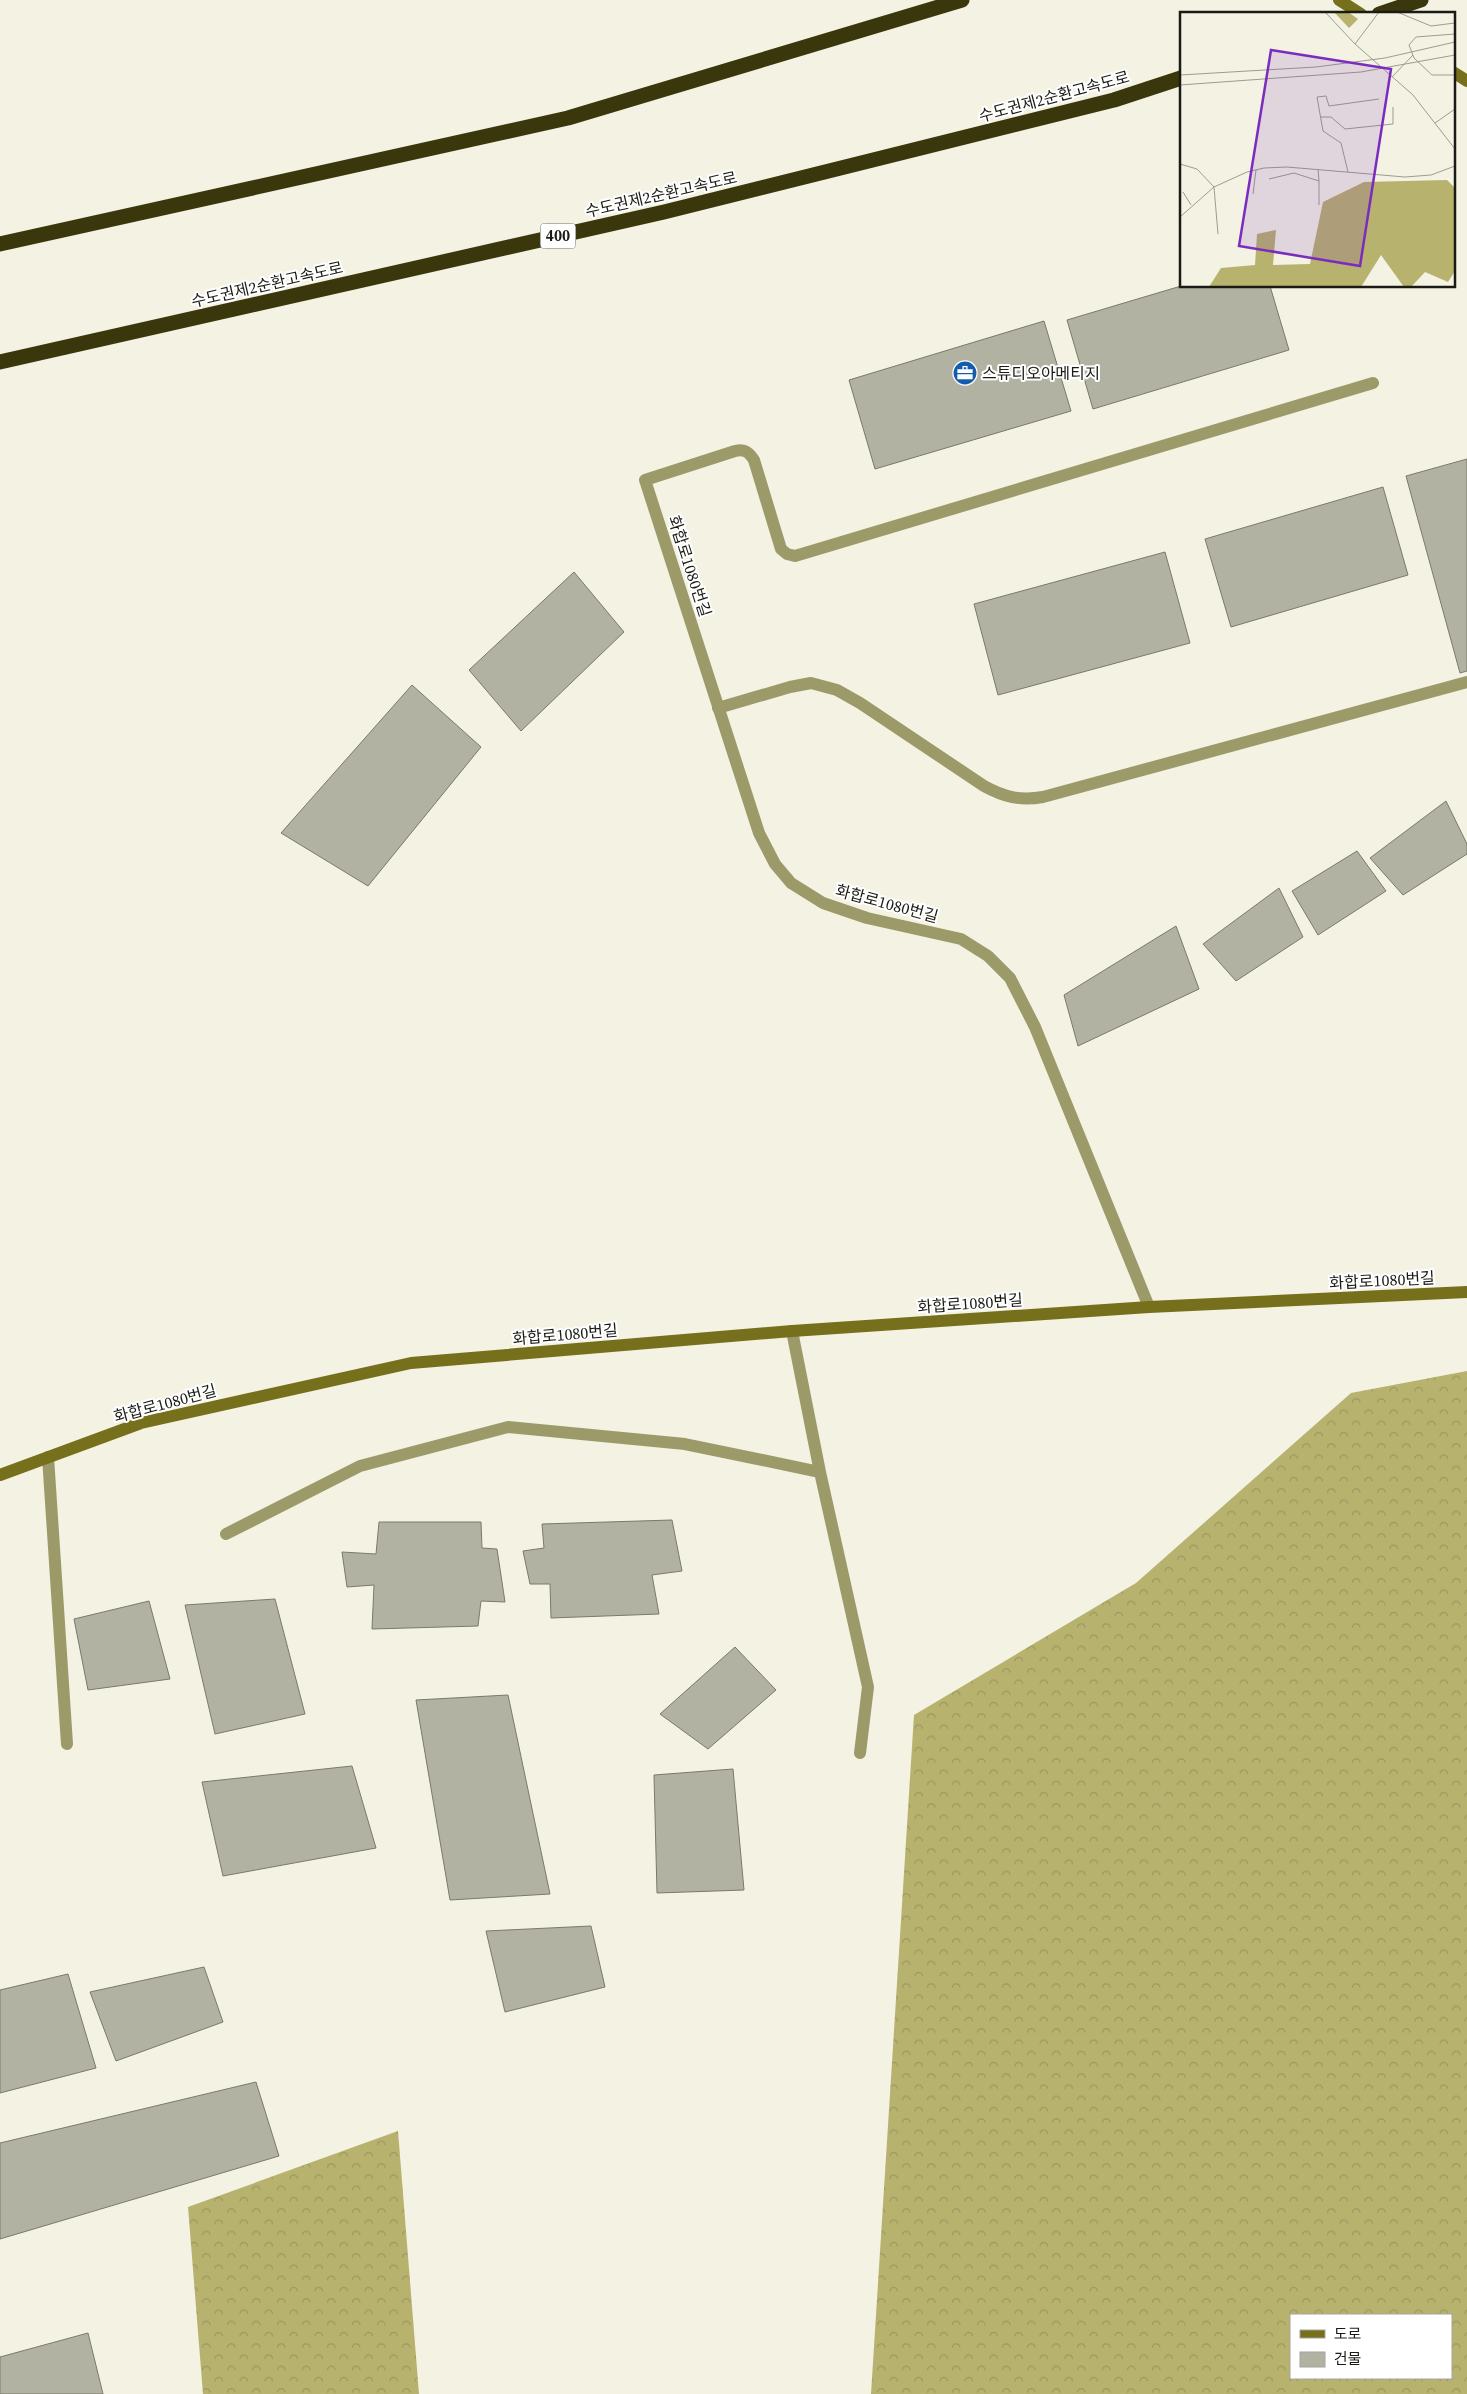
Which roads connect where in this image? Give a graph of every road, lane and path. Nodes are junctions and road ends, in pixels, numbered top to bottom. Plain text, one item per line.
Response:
1 (1339, 0) edge
2 (1421, 0) edge
3 (957, 1) edge
4 (1358, 12) edge
5 (1384, 12) edge
6 (1454, 73) edge
7 (1180, 78) edge
8 (1467, 81) edge
9 (0, 244) edge
10 (0, 362) edge
11 (1373, 383) dead end
12 (1467, 682) edge
13 (718, 708) junction
14 (1467, 1292) edge
15 (1148, 1308) junction
16 (792, 1331) junction
17 (48, 1457) junction
18 (820, 1472) junction
19 (0, 1475) edge
20 (226, 1534) dead end
21 (67, 1744) dead end
22 (860, 1753) dead end

1 - 4 street
2 - 5 highway
3 - 9 highway
6 - 8 street
7 - 10 highway, 수도권제2순환고속도로 / 400
11 - 13 lane, 화합로1080번길
12 - 13 lane
13 - 15 lane, 화합로1080번길
14 - 15 street, 화합로1080번길
15 - 16 street, 화합로1080번길
16 - 17 street, 화합로1080번길
16 - 18 lane
17 - 19 street, 화합로1080번길
17 - 21 lane
18 - 20 lane
18 - 22 lane

